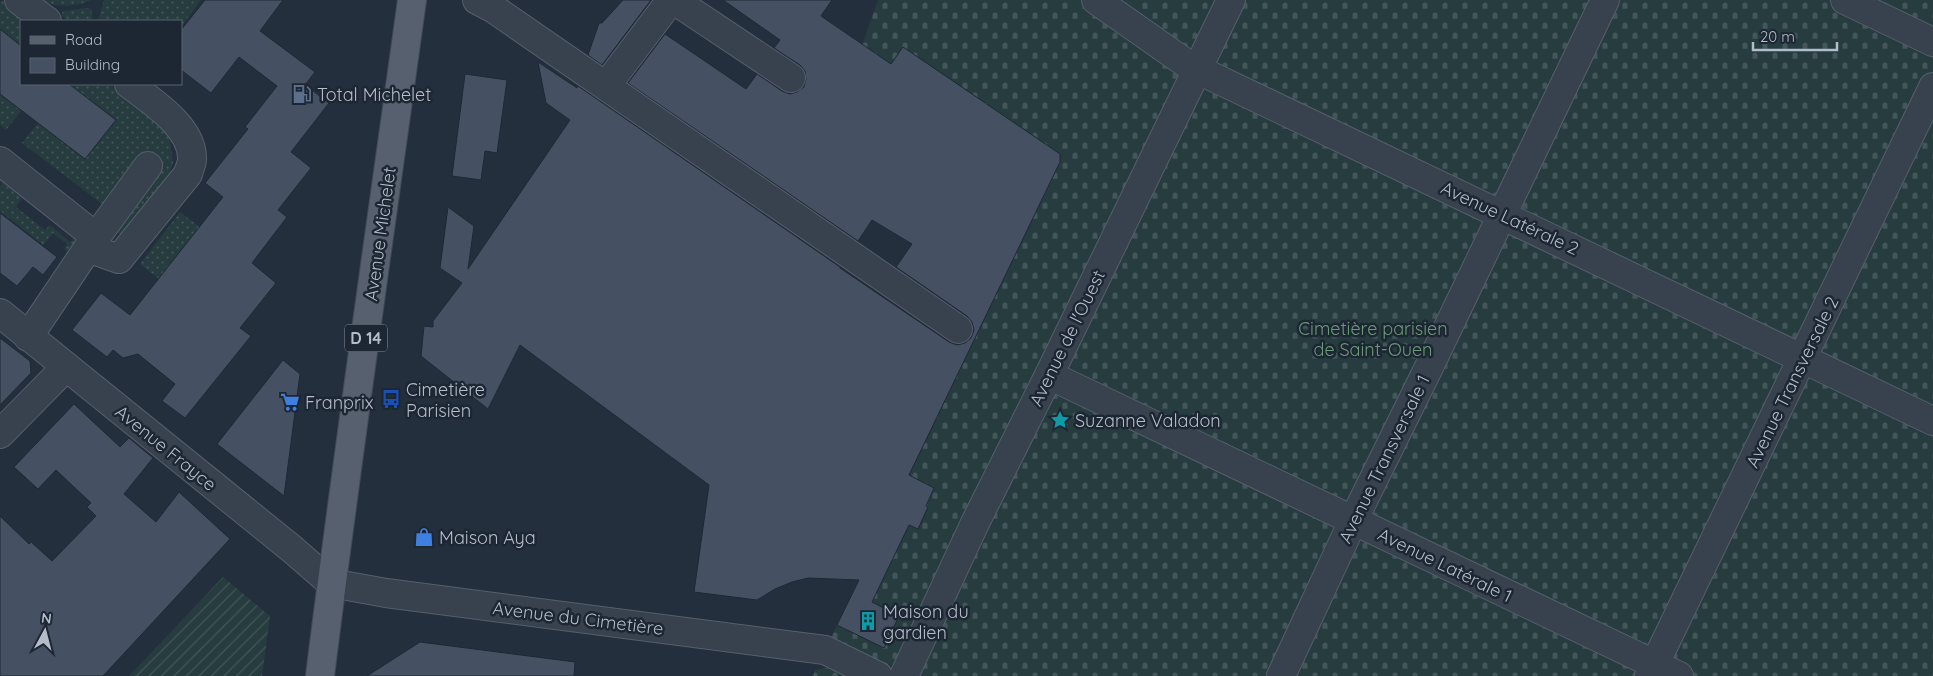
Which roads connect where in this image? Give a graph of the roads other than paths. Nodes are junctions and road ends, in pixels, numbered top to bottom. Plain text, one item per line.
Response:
1 (19, 0) edge
2 (412, 0) edge
3 (477, 0) edge
4 (673, 0) edge
5 (1096, 0) edge
6 (1231, 0) edge
7 (1605, 0) edge
8 (1845, 0) edge
9 (46, 20) edge
10 (1933, 42) edge
11 (1197, 69) junction
12 (791, 78) dead end
13 (130, 85) edge
14 (606, 86) junction
15 (1933, 86) edge
16 (0, 161) edge
17 (148, 166) dead end
18 (1501, 214) junction
19 (92, 242) junction
20 (0, 313) edge
21 (958, 329) dead end
22 (28, 337) junction
23 (1803, 358) junction
24 (66, 367) junction
25 (1050, 375) junction
26 (1933, 421) edge
27 (0, 434) edge
28 (1353, 521) junction
29 (331, 583) junction
30 (1661, 672) edge
31 (320, 676) edge
32 (878, 676) edge
33 (904, 676) edge
34 (1281, 676) edge

1 - 9 street
2 - 29 main road, Avenue Michelet / D 14
3 - 14 street
4 - 12 street
4 - 14 street
5 - 11 street, Avenue Latérale 2
6 - 11 street, Avenue de l'Ouest
7 - 18 street, Avenue Transversale 1
8 - 10 street
11 - 18 street, Avenue Latérale 2
11 - 25 street, Avenue de l'Ouest
13 - 19 street
14 - 21 street
15 - 23 street, Avenue Transversale 2
16 - 19 street
17 - 19 street
18 - 23 street, Avenue Latérale 2
18 - 28 street, Avenue Transversale 1
19 - 22 street
20 - 22 street, Avenue Frayce
22 - 24 street, Avenue Frayce
23 - 26 street, Avenue Latérale 2
23 - 30 street, Avenue Transversale 2
24 - 27 street
24 - 29 street, Avenue Frayce
25 - 28 street, Avenue Latérale 1
25 - 33 street, Avenue de l'Ouest
28 - 30 street, Avenue Latérale 1
28 - 34 street, Avenue Transversale 1
29 - 31 main road, Avenue Michelet / D 14
29 - 32 street, Avenue du Cimetière

